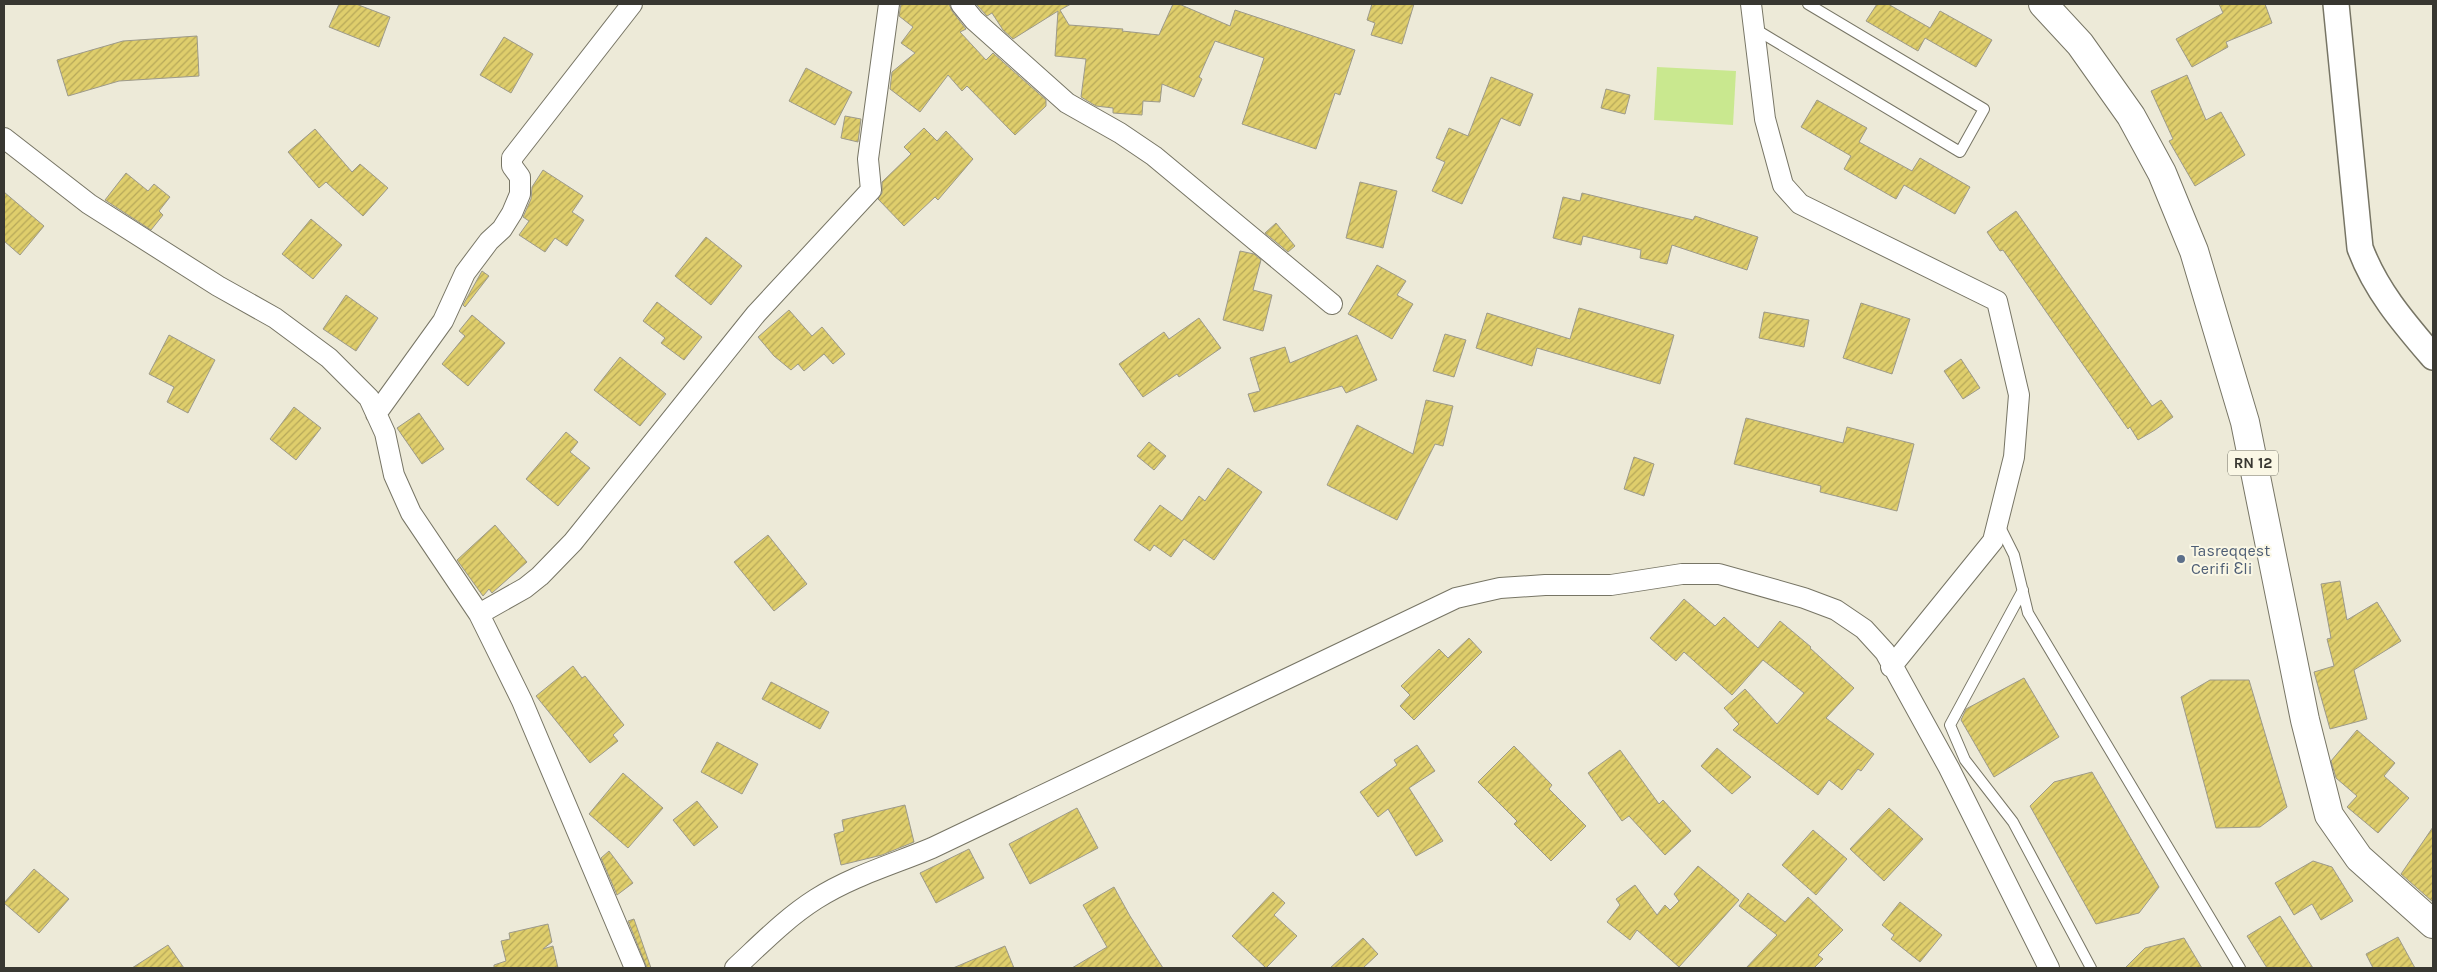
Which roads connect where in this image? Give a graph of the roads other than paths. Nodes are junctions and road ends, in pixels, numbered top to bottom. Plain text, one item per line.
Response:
1 (632, 4) edge
2 (889, 4) edge
3 (961, 4) edge
4 (1751, 4) edge
5 (1808, 4) edge
6 (2043, 4) edge
7 (2336, 4) edge
8 (1754, 29) junction
9 (4, 138) edge
10 (1332, 304) dead end
11 (2433, 357) edge
12 (376, 414) junction
13 (1998, 521) junction
14 (2023, 590) junction
15 (479, 614) junction
16 (1891, 667) junction
17 (2433, 924) edge
18 (635, 968) edge
19 (735, 968) edge
20 (2049, 968) edge
21 (2091, 968) edge
22 (2240, 968) edge

1 - 12 street
2 - 15 street
3 - 10 street
4 - 8 street
5 - 8 lane
6 - 17 main road, RN 12
7 - 11 street
8 - 13 street
9 - 12 street
12 - 15 street
13 - 14 lane
13 - 16 street
14 - 21 lane
14 - 22 lane
15 - 18 street
16 - 19 street
16 - 20 street

